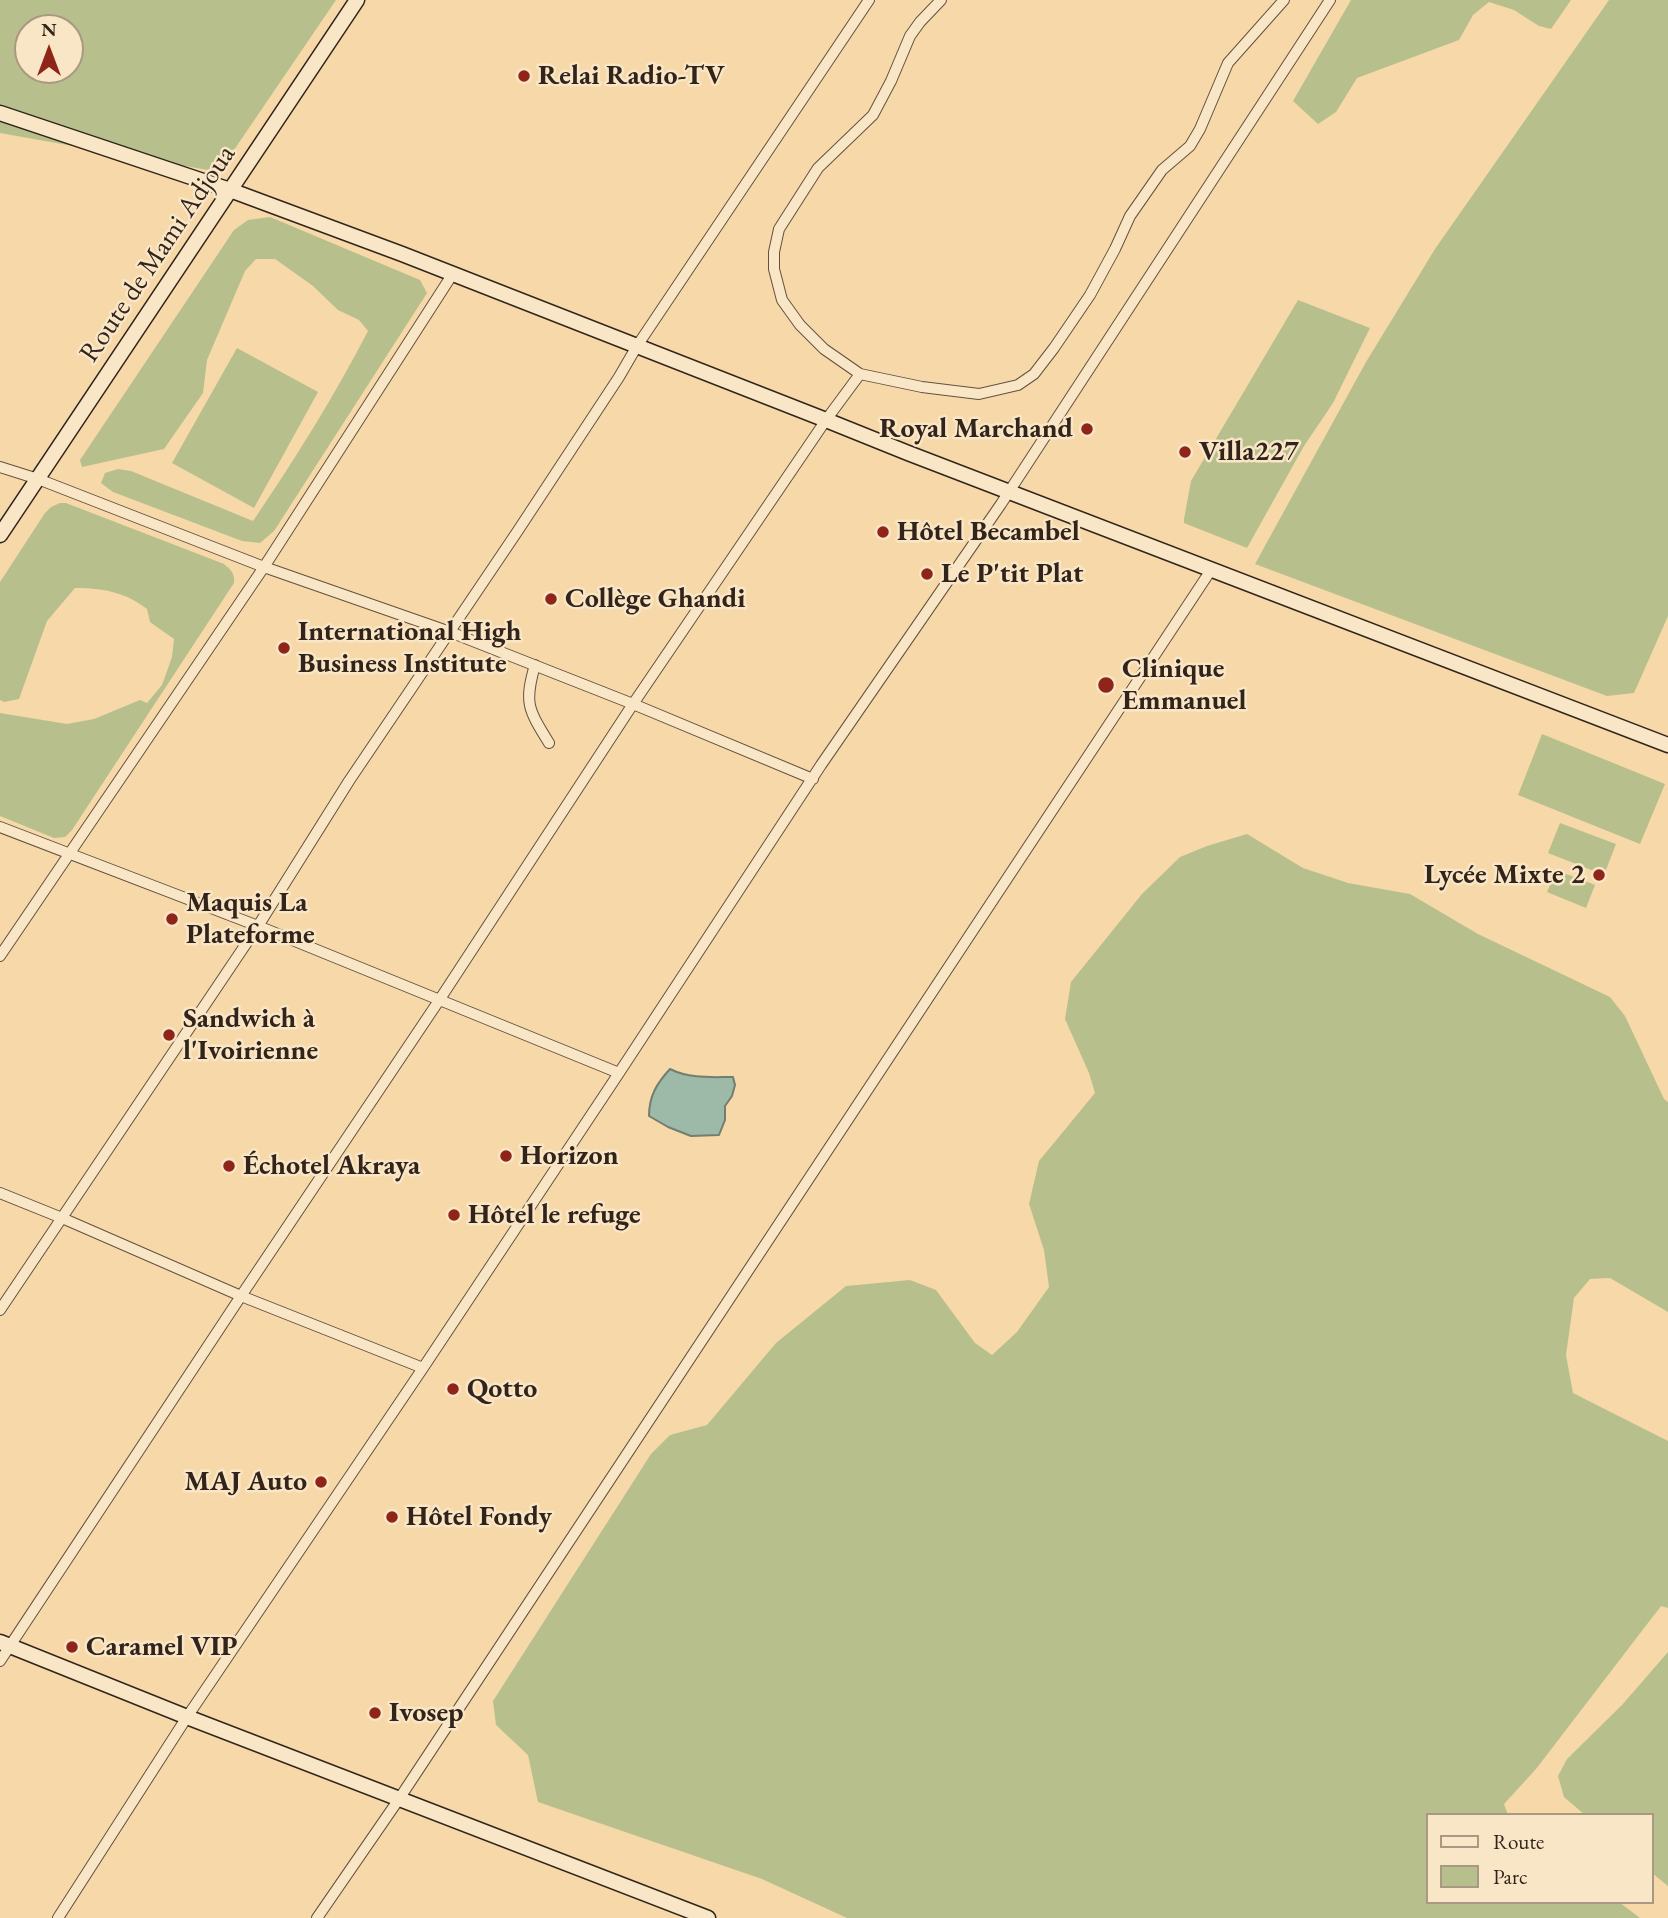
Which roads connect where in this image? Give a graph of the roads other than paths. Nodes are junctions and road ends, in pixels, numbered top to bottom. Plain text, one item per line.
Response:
1 (357, 0) edge
2 (869, 0) edge
3 (941, 0) edge
4 (1284, 0) edge
5 (1330, 0) edge
6 (0, 113) edge
7 (230, 190) junction
8 (452, 275) junction
9 (636, 346) junction
10 (860, 374) junction
11 (826, 420) junction
12 (0, 467) edge
13 (38, 479) junction
14 (1008, 492) junction
15 (0, 535) edge
16 (264, 567) junction
17 (1211, 570) junction
18 (450, 632) junction
19 (535, 665) junction
20 (633, 704) junction
21 (549, 743) dead end
22 (1668, 745) edge
23 (813, 779) junction
24 (0, 827) edge
25 (68, 853) junction
26 (258, 926) junction
27 (0, 956) edge
28 (440, 999) junction
29 (619, 1073) junction
30 (0, 1193) edge
31 (62, 1218) junction
32 (241, 1296) junction
33 (0, 1310) edge
34 (423, 1368) junction
35 (5, 1644) edge
36 (0, 1661) edge
37 (187, 1717) junction
38 (399, 1799) junction
39 (58, 1918) edge
40 (317, 1918) edge
41 (708, 1918) edge

1 - 7 street, Route de Mami Adjoua
2 - 9 street
3 - 10 street
4 - 10 street
5 - 14 street
6 - 7 street
7 - 8 street
7 - 13 street, Route de Mami Adjoua
8 - 9 street
8 - 16 street
9 - 11 street
9 - 18 street
10 - 11 street
11 - 14 street
11 - 20 street
12 - 13 street
13 - 15 street, Route de Mami Adjoua
13 - 16 street
14 - 17 street
14 - 23 street
16 - 18 street
16 - 25 street
17 - 22 street
17 - 38 street
18 - 19 street
18 - 26 street
19 - 20 street
19 - 21 street
20 - 23 street
20 - 28 street
23 - 29 street
24 - 25 street
25 - 26 street
25 - 27 street
26 - 28 street
26 - 31 street
28 - 29 street
28 - 32 street
29 - 34 street
30 - 31 street
31 - 32 street
31 - 33 street
32 - 34 street
32 - 35 street
34 - 37 street
35 - 36 street
35 - 37 street
37 - 38 street
37 - 39 street
38 - 40 street
38 - 41 street

